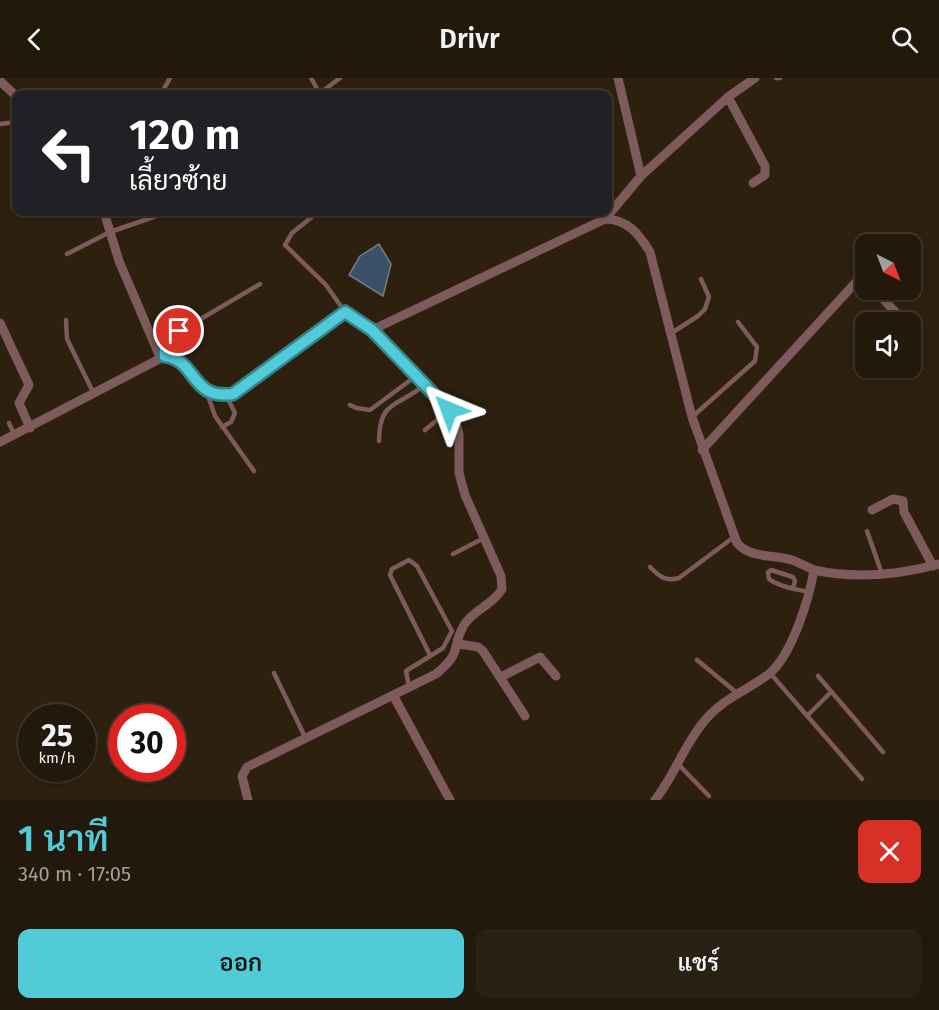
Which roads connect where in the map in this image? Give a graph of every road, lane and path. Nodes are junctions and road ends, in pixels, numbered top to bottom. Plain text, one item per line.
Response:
1 (340, 78) edge
2 (618, 78) edge
3 (755, 78) edge
4 (0, 81) edge
5 (325, 90) edge
6 (12, 92) edge
7 (728, 97) junction
8 (641, 176) junction
9 (753, 183) dead end
10 (612, 211) edge
11 (105, 216) edge
12 (158, 216) edge
13 (313, 216) edge
14 (608, 216) edge
15 (605, 219) junction
16 (110, 232) junction
17 (67, 254) dead end
18 (701, 279) dead end
19 (855, 283) edge
20 (260, 284) dead end
21 (345, 312) junction
22 (66, 320) dead end
23 (738, 322) dead end
24 (0, 324) edge
25 (372, 330) junction
26 (670, 334) junction
27 (162, 356) junction
28 (416, 376) junction
29 (424, 385) junction
30 (206, 390) junction
31 (94, 394) junction
32 (225, 395) junction
33 (350, 405) dead end
34 (449, 410) junction
35 (693, 417) junction
36 (9, 423) dead end
37 (222, 427) junction
38 (30, 428) junction
39 (425, 430) dead end
40 (15, 435) junction
41 (379, 441) dead end
42 (0, 442) edge
43 (702, 450) junction
44 (254, 471) dead end
45 (872, 510) dead end
46 (867, 531) dead end
47 (734, 537) junction
48 (484, 538) junction
49 (453, 554) dead end
50 (936, 565) edge
51 (650, 567) dead end
52 (814, 570) junction
53 (882, 574) junction
54 (793, 588) junction
55 (808, 592) junction
56 (459, 644) junction
57 (430, 656) junction
58 (697, 660) dead end
59 (274, 673) dead end
60 (770, 673) junction
61 (556, 676) dead end
62 (818, 676) dead end
63 (501, 677) junction
64 (409, 687) junction
65 (831, 692) junction
66 (737, 693) junction
67 (393, 694) junction
68 (525, 716) dead end
69 (807, 716) junction
70 (305, 737) junction
71 (883, 752) dead end
72 (676, 763) junction
73 (862, 779) dead end
74 (709, 796) dead end
75 (248, 800) edge
76 (450, 800) edge
77 (655, 800) edge

1 - 5 lane
2 - 8 street
3 - 7 street
4 - 6 street
7 - 8 street
7 - 9 street
8 - 10 street
11 - 16 street
12 - 16 lane
13 - 21 lane
14 - 15 street
15 - 25 street
15 - 26 street
16 - 17 lane
16 - 27 street
18 - 26 lane
19 - 43 street
20 - 27 lane
21 - 25 street
21 - 32 street
22 - 31 lane
23 - 35 lane
24 - 38 street
25 - 28 street
26 - 35 street
27 - 30 street
27 - 31 street
28 - 29 street
28 - 33 lane
29 - 34 street
29 - 41 lane
30 - 32 street
30 - 37 lane
31 - 38 street
32 - 37 lane
34 - 39 lane
34 - 48 street
35 - 43 street
36 - 40 lane
37 - 44 lane
38 - 40 street
40 - 42 street
43 - 47 street
45 - 50 street
46 - 53 lane
47 - 51 lane
47 - 52 street
48 - 49 lane
48 - 56 street
50 - 53 street
52 - 53 street
52 - 55 street
54 - 54 lane
54 - 55 lane
55 - 60 street
56 - 63 street
56 - 64 street
57 - 57 lane
57 - 64 lane
58 - 66 lane
59 - 70 lane
60 - 66 street
60 - 69 lane
61 - 63 street
62 - 65 lane
63 - 68 street
64 - 67 street
65 - 69 lane
65 - 71 lane
66 - 72 street
67 - 70 street
67 - 76 street
69 - 73 lane
70 - 75 street
72 - 74 lane
72 - 77 street

